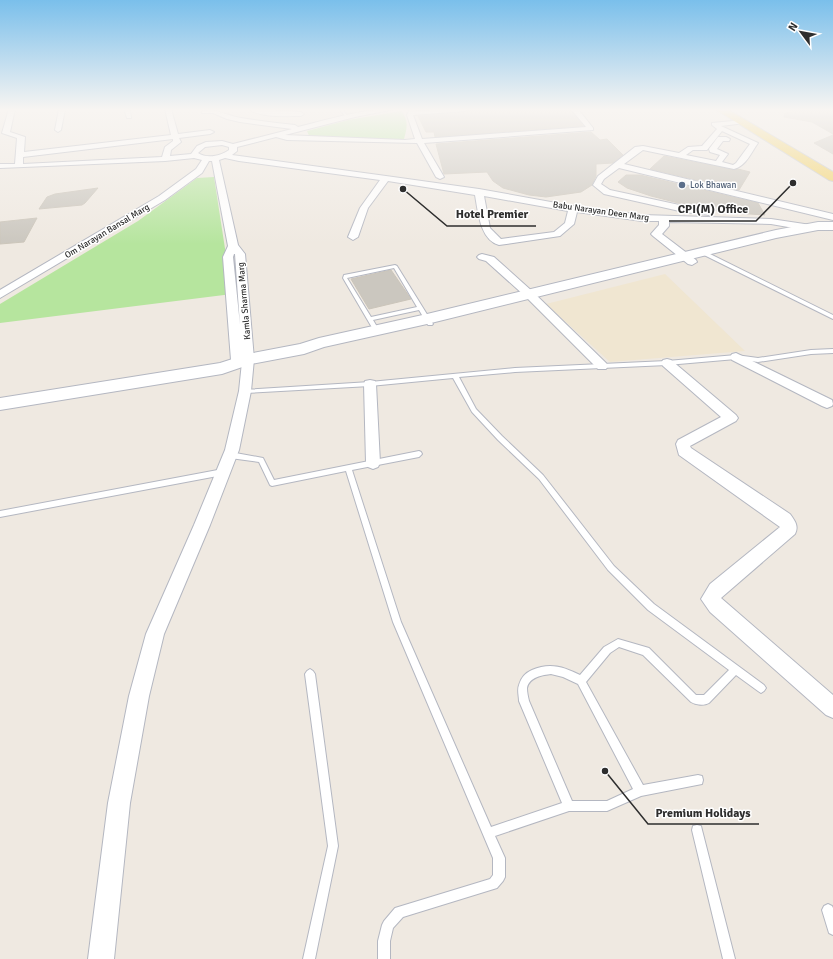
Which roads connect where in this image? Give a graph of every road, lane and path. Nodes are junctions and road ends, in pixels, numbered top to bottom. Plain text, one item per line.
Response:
1 (30, 154) edge
2 (167, 154) edge
3 (229, 154) edge
4 (426, 154) edge
5 (632, 154) edge
6 (670, 154) edge
7 (723, 154) edge
8 (747, 154) edge
9 (796, 154) edge
10 (805, 154) edge
11 (20, 155) joint
12 (196, 155) joint
13 (226, 156) junction
14 (681, 156) joint
15 (211, 158) junction
16 (165, 159) junction
17 (718, 163) junction
18 (618, 165) junction
19 (0, 166) edge
20 (19, 166) junction
21 (833, 169) edge
22 (440, 177) dead end
23 (833, 177) edge
24 (386, 178) junction
25 (479, 192) junction
26 (573, 209) junction
27 (664, 219) junction
28 (767, 221) junction
29 (826, 223) edge
30 (353, 237) dead end
31 (233, 246) junction
32 (482, 257) dead end
33 (698, 257) junction
34 (243, 294) junction
35 (0, 295) edge
36 (231, 295) junction
37 (532, 297) junction
38 (426, 317) junction
39 (833, 317) edge
40 (372, 324) junction
41 (304, 349) junction
42 (833, 351) edge
43 (736, 357) junction
44 (243, 359) junction
45 (667, 363) junction
46 (602, 366) junction
47 (455, 376) junction
48 (370, 384) junction
49 (245, 391) junction
50 (0, 393) edge
51 (827, 403) dead end
52 (0, 404) edge
53 (230, 454) junction
54 (419, 454) dead end
55 (374, 463) junction
56 (348, 468) junction
57 (223, 472) junction
58 (0, 514) edge
59 (736, 669) junction
60 (310, 674) dead end
61 (581, 681) junction
62 (761, 688) dead end
63 (833, 708) edge
64 (698, 780) dead end
65 (640, 791) junction
66 (569, 806) junction
67 (697, 830) dead end
68 (488, 833) junction
69 (828, 910) dead end
70 (833, 928) edge
71 (101, 959) edge
72 (309, 959) edge
73 (384, 959) edge
74 (729, 959) edge

1 - 11 street
2 - 16 street
3 - 13 street
4 - 22 street
5 - 18 street
6 - 14 street
7 - 17 street
8 - 17 street
9 - 23 main road
10 - 21 main road
11 - 20 street
12 - 15 street
12 - 16 street
13 - 15 street
13 - 24 street, Babu Narayan Deen Marg
14 - 17 street
15 - 31 street, Kamla Sharma Marg
15 - 35 street, Om Narayan Bansal Marg
16 - 20 street
18 - 28 street
18 - 29 street
19 - 20 street
24 - 25 street, Babu Narayan Deen Marg
24 - 30 street
25 - 26 street, Babu Narayan Deen Marg
25 - 26 street
26 - 27 street, Babu Narayan Deen Marg
27 - 28 street, Babu Narayan Deen Marg
27 - 33 street
28 - 29 street, Babu Narayan Deen Marg
29 - 33 street
31 - 34 street, Kamla Sharma Marg
31 - 36 street, Kamla Sharma Marg
32 - 37 street
33 - 37 street
33 - 39 lane
34 - 36 street
34 - 44 street, Kamla Sharma Marg
36 - 44 street, Kamla Sharma Marg
37 - 38 street
37 - 46 street
38 - 40 street
38 - 40 lane
38 - 41 street
40 - 41 street
41 - 44 street
42 - 43 lane
43 - 45 lane
43 - 51 street
44 - 49 street
44 - 50 street
44 - 52 street
45 - 46 lane
45 - 63 street
46 - 47 lane
47 - 48 lane
47 - 59 lane
48 - 49 lane
48 - 55 street
49 - 53 street
53 - 56 lane
53 - 57 street
54 - 55 lane
55 - 56 lane
56 - 68 lane
57 - 58 lane
57 - 71 street
59 - 61 lane
59 - 62 lane
60 - 72 lane
61 - 65 lane
61 - 66 lane
64 - 65 lane
65 - 66 lane
66 - 68 lane
67 - 74 lane
68 - 73 lane
69 - 70 lane

